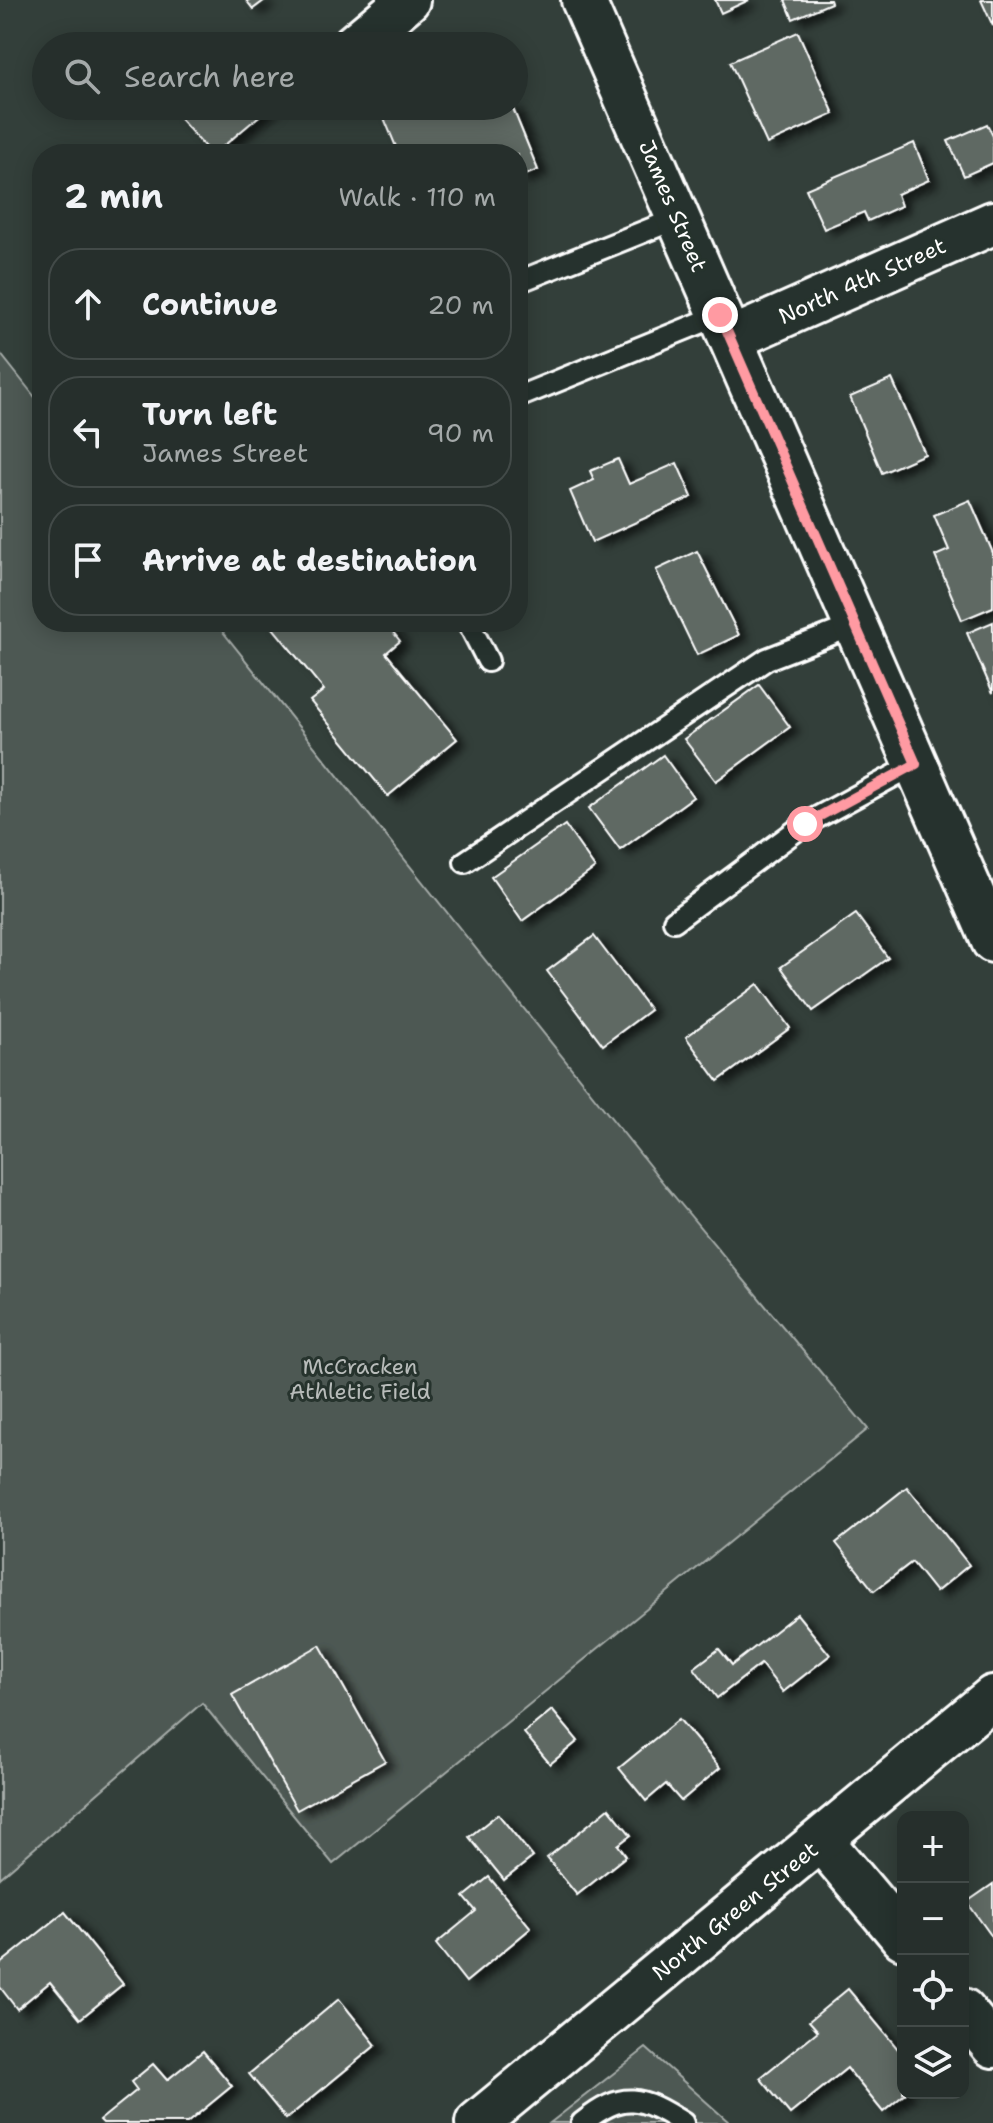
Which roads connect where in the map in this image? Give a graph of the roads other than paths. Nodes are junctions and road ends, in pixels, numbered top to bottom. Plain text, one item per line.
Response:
1 (408, 0) edge
2 (583, 0) edge
3 (370, 32) edge
4 (678, 218) junction
5 (993, 223) edge
6 (528, 278) edge
7 (725, 327) junction
8 (528, 394) edge
9 (855, 625) junction
10 (473, 632) edge
11 (488, 661) dead end
12 (916, 764) junction
13 (465, 862) dead end
14 (674, 921) dead end
15 (993, 941) edge
16 (993, 1697) edge
17 (821, 1840) junction
18 (897, 1931) edge
19 (969, 2017) edge
20 (993, 2046) edge
21 (477, 2123) edge
22 (582, 2123) edge
23 (683, 2123) edge

1 - 3 street
2 - 4 street, James Street
4 - 6 lane
4 - 7 street, James Street
5 - 7 street, North 4th Street
7 - 8 lane
7 - 9 street, James Street
9 - 12 street, James Street
9 - 13 lane
10 - 11 lane
12 - 14 lane
12 - 15 street, James Street
16 - 17 street, North Green Street
17 - 18 street
17 - 21 street, North Green Street
19 - 20 street
22 - 23 lane

